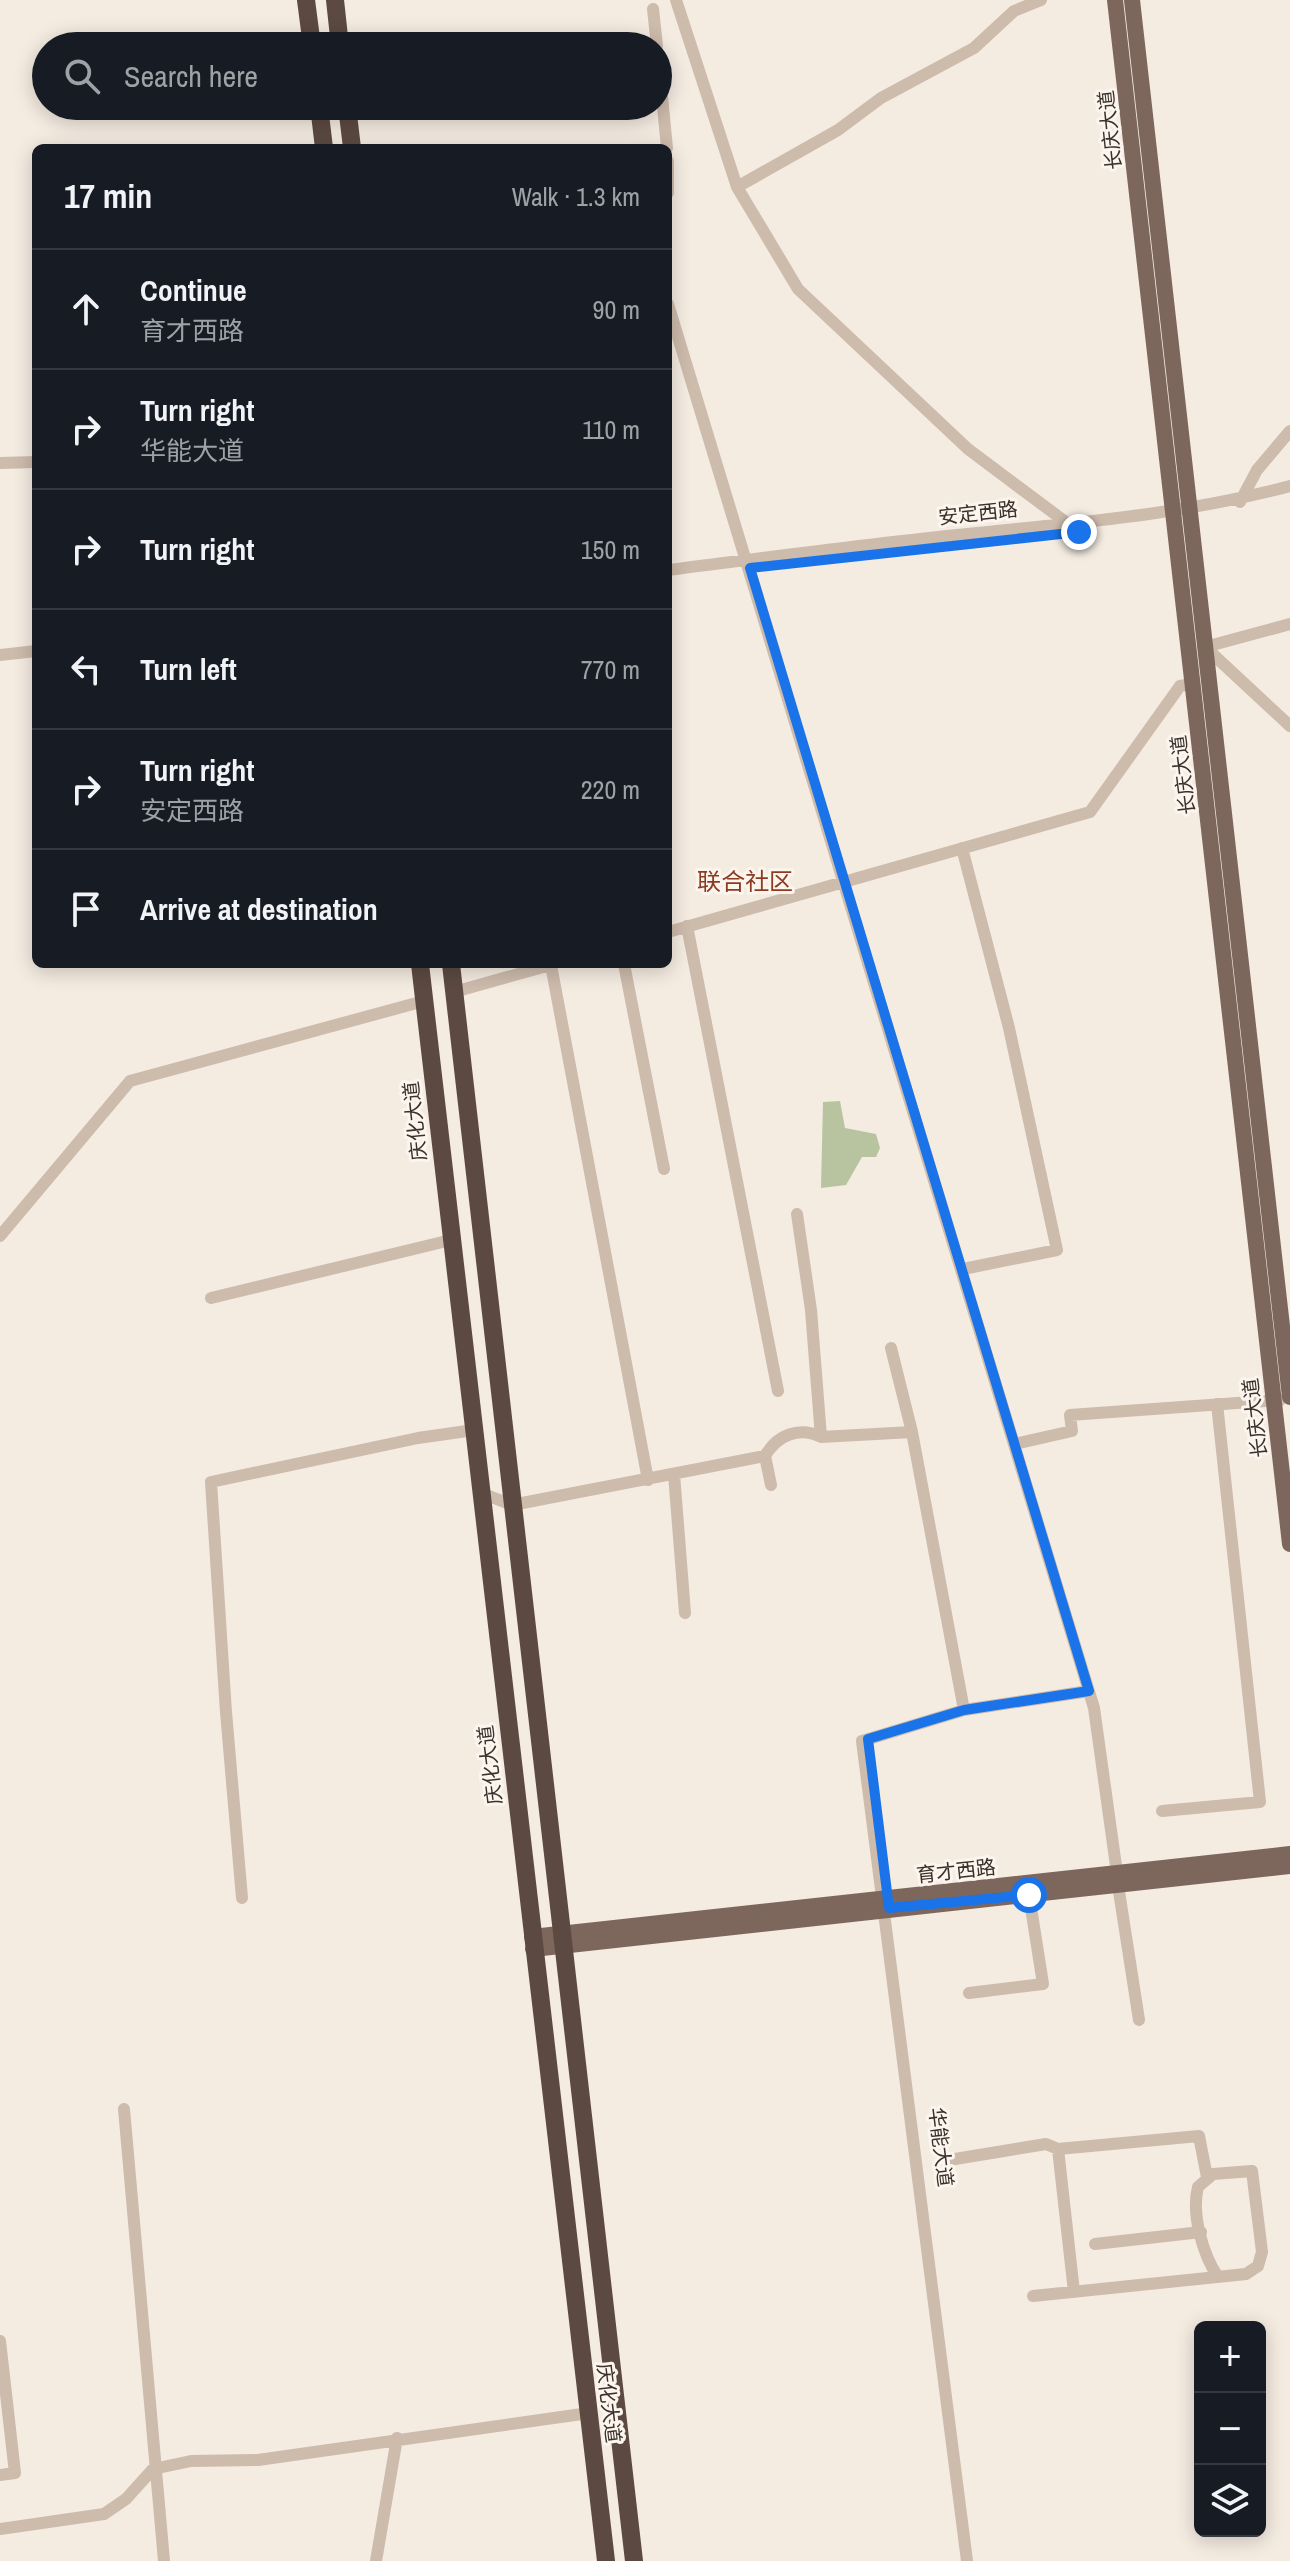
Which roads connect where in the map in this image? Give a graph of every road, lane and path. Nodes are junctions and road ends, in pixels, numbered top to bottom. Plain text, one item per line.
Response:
1 (306, 0) edge
2 (335, 0) edge
3 (676, 0) edge
4 (1041, 0) edge
5 (1115, 0) edge
6 (1132, 0) edge
7 (653, 3) edge
8 (310, 32) edge
9 (338, 32) edge
10 (656, 32) edge
11 (321, 120) edge
12 (349, 120) edge
13 (664, 120) edge
14 (324, 144) edge
15 (352, 144) edge
16 (667, 144) edge
17 (737, 187) junction
18 (672, 317) edge
19 (1290, 431) edge
20 (32, 462) edge
21 (0, 463) edge
22 (1290, 486) edge
23 (1290, 494) edge
24 (1239, 504) junction
25 (1182, 516) junction
26 (1074, 528) junction
27 (749, 564) junction
28 (672, 570) edge
29 (672, 577) edge
30 (1290, 624) edge
31 (32, 644) edge
32 (0, 647) edge
33 (1205, 647) junction
34 (32, 651) edge
35 (0, 655) edge
36 (1192, 684) junction
37 (1290, 726) edge
38 (962, 848) junction
39 (846, 880) junction
40 (687, 926) junction
41 (672, 931) edge
42 (420, 968) edge
43 (451, 968) edge
44 (538, 968) edge
45 (553, 968) edge
46 (625, 968) edge
47 (454, 992) junction
48 (424, 1001) junction
49 (664, 1169) dead end
50 (797, 1214) dead end
51 (0, 1236) edge
52 (451, 1240) junction
53 (963, 1269) junction
54 (211, 1298) dead end
55 (891, 1348) dead end
56 (778, 1391) dead end
57 (1284, 1398) edge
58 (1217, 1404) junction
59 (474, 1430) junction
60 (912, 1432) junction
61 (821, 1437) junction
62 (1015, 1444) junction
63 (765, 1456) junction
64 (674, 1474) junction
65 (648, 1480) junction
66 (771, 1485) dead end
67 (481, 1493) junction
68 (512, 1505) junction
69 (1290, 1544) edge
70 (685, 1613) dead end
71 (1089, 1691) junction
72 (964, 1710) junction
73 (1162, 1811) dead end
74 (1290, 1854) edge
75 (1290, 1866) edge
76 (1117, 1879) junction
77 (1029, 1895) junction
78 (242, 1898) dead end
79 (886, 1904) junction
80 (563, 1940) junction
81 (532, 1943) junction
82 (969, 1993) dead end
83 (1139, 2020) dead end
84 (124, 2109) dead end
85 (1058, 2149) junction
86 (949, 2160) dead end
87 (1207, 2177) junction
88 (1201, 2232) junction
89 (1095, 2244) dead end
90 (1218, 2277) junction
91 (1074, 2292) junction
92 (1033, 2296) dead end
93 (0, 2341) edge
94 (589, 2413) junction
95 (397, 2438) junction
96 (153, 2469) junction
97 (0, 2475) edge
98 (0, 2529) edge
99 (164, 2561) edge
100 (376, 2561) edge
101 (606, 2561) edge
102 (634, 2561) edge
103 (967, 2561) edge
104 (974, 2561) edge

1 - 8 highway
2 - 9 highway
3 - 17 street
4 - 17 street
5 - 25 main road, 长庆大道
6 - 25 main road, 长庆大道
7 - 10 street
11 - 14 highway
12 - 15 highway
13 - 16 street
17 - 26 street
18 - 27 street
19 - 24 street
20 - 21 street
22 - 24 street, 安定西路
23 - 24 street, 安定西路
24 - 25 street, 安定西路
25 - 26 street, 安定西路
25 - 33 main road, 长庆大道
25 - 36 main road, 长庆大道
26 - 27 street, 安定西路
27 - 28 street, 安定西路
27 - 29 street, 安定西路
27 - 39 street
30 - 33 street
31 - 32 street
33 - 37 street
33 - 57 main road, 长庆大道
34 - 35 street
36 - 38 street
36 - 57 main road, 长庆大道
38 - 39 street
38 - 53 street
39 - 40 street
39 - 53 street
40 - 41 street
40 - 56 street
42 - 48 highway, 庆化大道
43 - 47 highway, 庆化大道
44 - 47 street
45 - 65 street
46 - 49 street
47 - 68 highway, 庆化大道
48 - 51 street
48 - 52 highway, 庆化大道
50 - 61 street
52 - 54 street
52 - 59 highway, 庆化大道
53 - 62 street
55 - 60 street
57 - 58 street
57 - 69 main road, 长庆大道
58 - 62 street
58 - 73 street
59 - 67 highway, 庆化大道
59 - 78 street
60 - 61 street
60 - 72 street
61 - 63 street
62 - 71 street
63 - 64 street
63 - 66 street
64 - 65 street
64 - 70 street
65 - 68 street
67 - 68 street
67 - 81 highway, 庆化大道
68 - 80 highway, 庆化大道
71 - 72 street
71 - 76 street
72 - 79 street, 华能大道
74 - 76 main road, 育才西路
75 - 76 main road, 育才西路
76 - 77 main road, 育才西路
76 - 79 main road, 育才西路
76 - 83 street
77 - 79 main road, 育才西路
77 - 82 street
79 - 80 main road, 育才西路
79 - 103 street, 华能大道
79 - 104 street, 华能大道
80 - 81 main road, 育才西路
80 - 102 highway, 庆化大道
81 - 94 highway, 庆化大道
84 - 96 street
85 - 86 street
85 - 87 street
85 - 91 street
87 - 88 street
87 - 90 street
88 - 89 street
88 - 90 street
90 - 91 street
91 - 92 street
93 - 97 street
94 - 95 street
94 - 101 highway, 庆化大道
95 - 96 street
95 - 100 street
96 - 98 street
96 - 99 street

